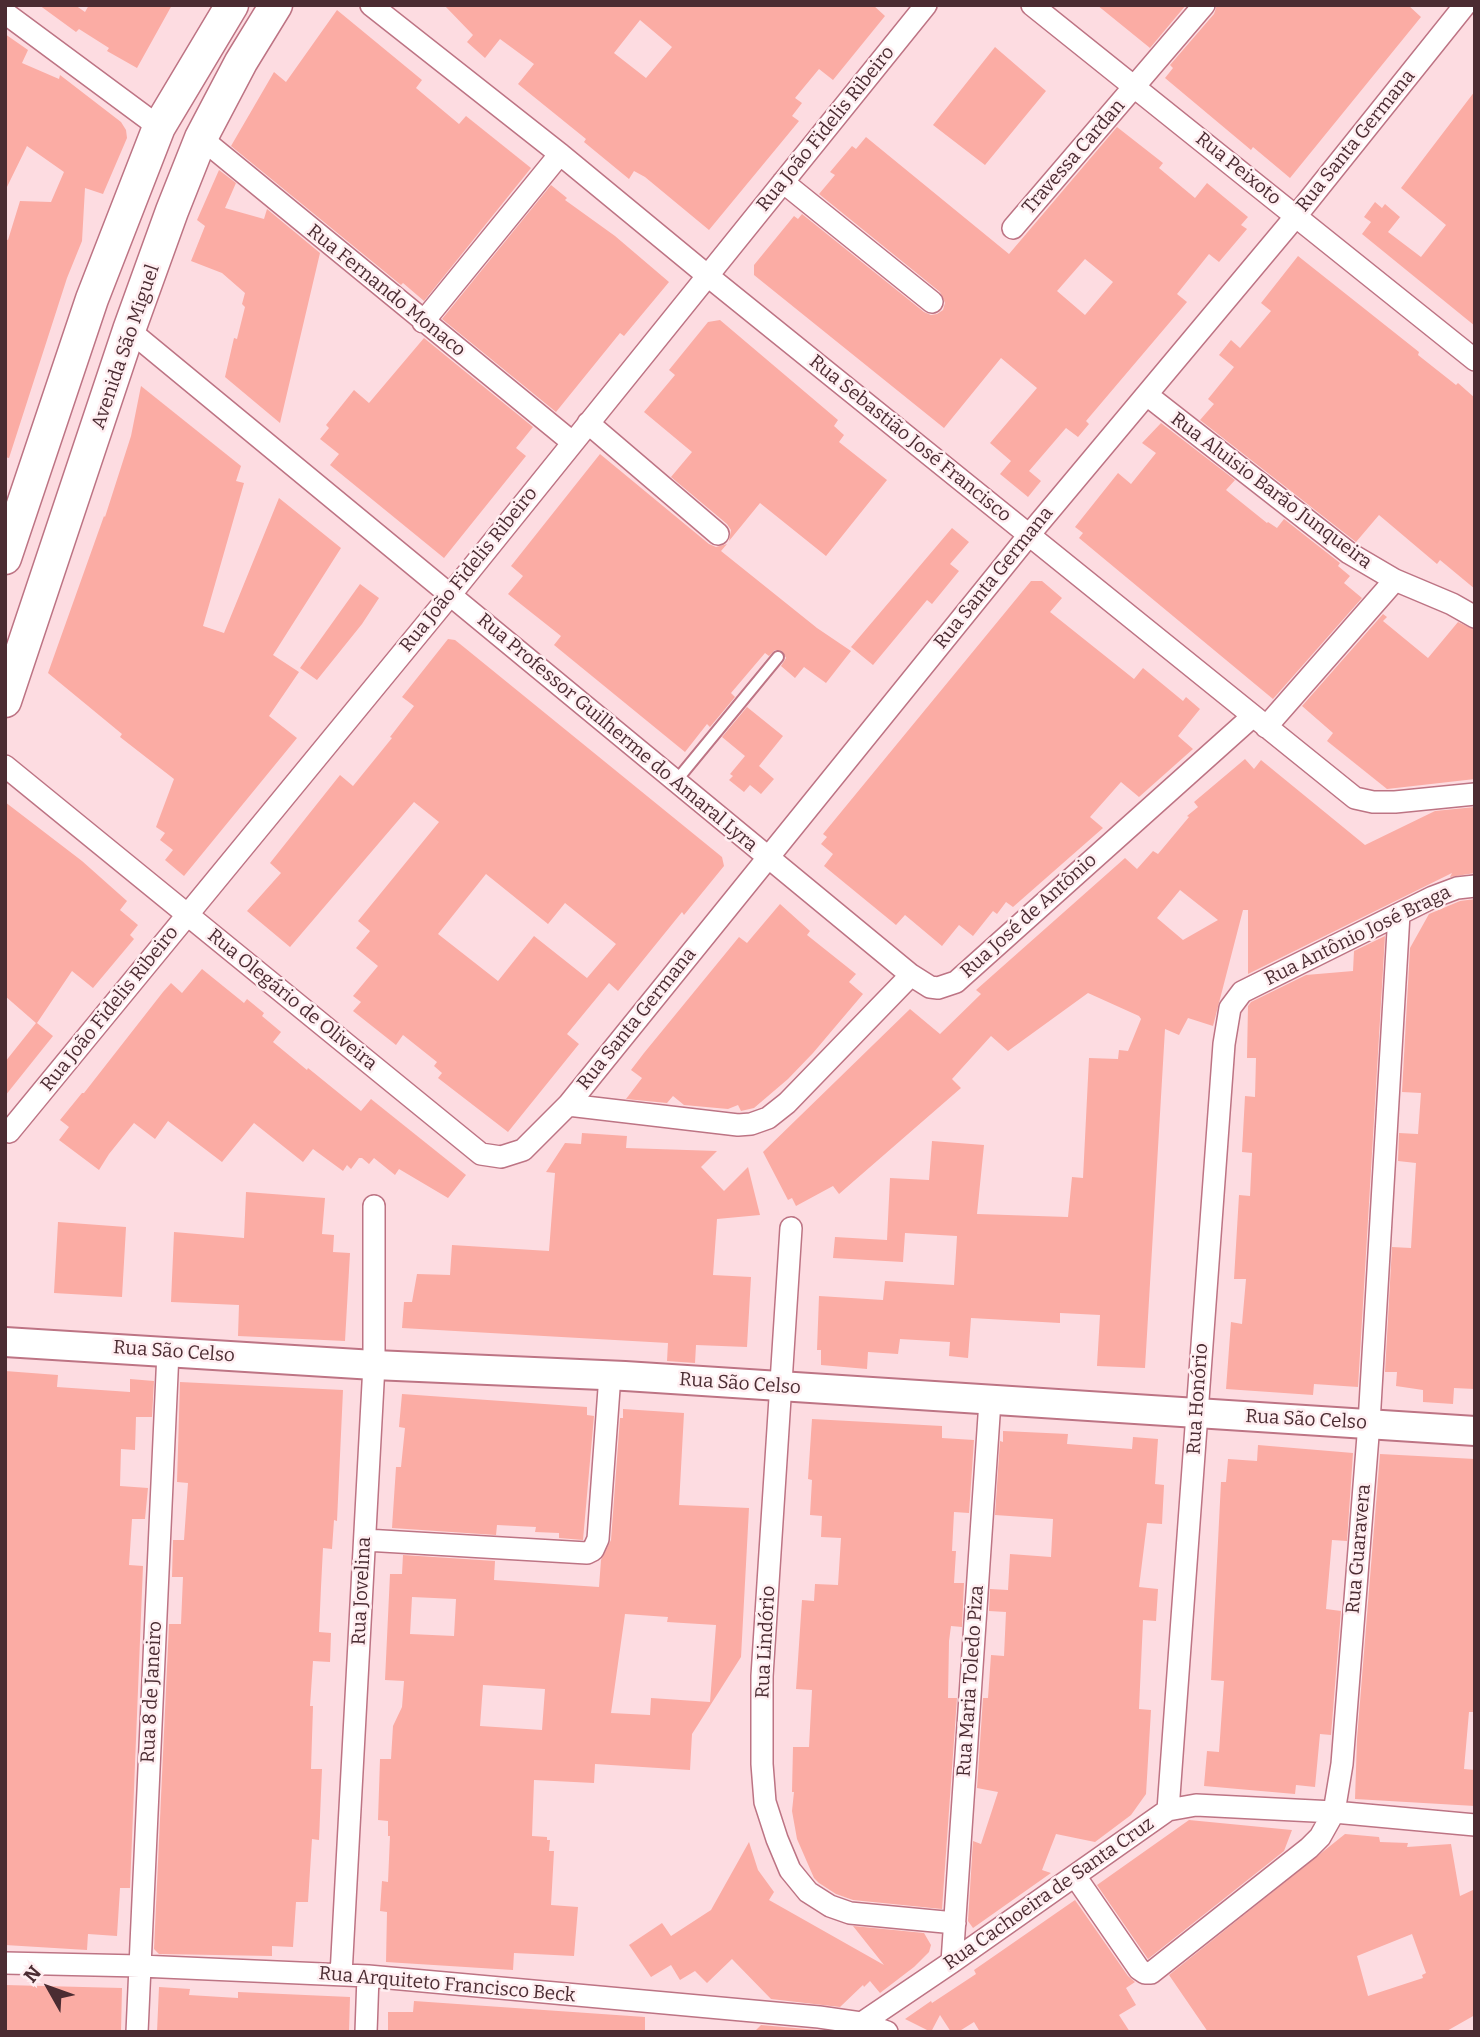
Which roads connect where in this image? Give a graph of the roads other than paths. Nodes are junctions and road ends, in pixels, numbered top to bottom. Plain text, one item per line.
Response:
1 (232, 5) edge
2 (276, 5) edge
3 (371, 5) edge
4 (926, 5) edge
5 (1032, 5) edge
6 (1204, 5) edge
7 (1465, 5) edge
8 (5, 13) edge
9 (1135, 86) junction
10 (159, 127) junction
11 (201, 138) junction
12 (560, 154) junction
13 (782, 182) junction
14 (1296, 216) junction
15 (1013, 228) dead end
16 (708, 276) junction
17 (932, 302) dead end
18 (423, 322) junction
19 (129, 330) junction
20 (1475, 360) edge
21 (1147, 395) junction
22 (588, 423) junction
23 (572, 442) junction
24 (718, 534) dead end
25 (1029, 535) junction
26 (5, 558) edge
27 (1395, 580) junction
28 (451, 594) junction
29 (1475, 617) edge
30 (778, 657) dead end
31 (5, 701) edge
32 (1259, 722) junction
33 (5, 766) edge
34 (676, 781) junction
35 (1475, 794) edge
36 (766, 857) junction
37 (1475, 886) edge
38 (1399, 914) junction
39 (187, 915) junction
40 (911, 975) junction
41 (1242, 992) joint
42 (568, 1105) junction
43 (9, 1132) dead end
44 (523, 1150) joint
45 (374, 1206) dead end
46 (791, 1228) dead end
47 (5, 1342) edge
48 (168, 1352) junction
49 (374, 1365) junction
50 (610, 1375) junction
51 (781, 1387) junction
52 (990, 1401) junction
53 (1197, 1414) junction
54 (1369, 1423) junction
55 (1475, 1431) edge
56 (365, 1540) junction
57 (1168, 1810) junction
58 (1334, 1812) junction
59 (1475, 1825) edge
60 (1074, 1876) junction
61 (955, 1923) junction
62 (952, 1962) junction
63 (5, 1963) edge
64 (140, 1966) junction
65 (341, 1975) junction
66 (368, 1976) junction
67 (855, 2027) edge
68 (137, 2032) edge
69 (366, 2032) edge
70 (887, 2032) edge

1 - 10 main road
2 - 11 main road, Avenida São Miguel
3 - 12 street, Rua Sebastião José Francisco
4 - 13 street, Rua João Fidelis Ribeiro
5 - 9 street, Rua Peixoto
6 - 9 street, Travessa Cardan
7 - 14 street, Rua Santa Germana
8 - 10 street
9 - 14 street, Rua Peixoto
9 - 15 street, Travessa Cardan
10 - 26 main road
11 - 18 street, Rua Fernando Monaco
11 - 19 main road, Avenida São Miguel
12 - 16 street, Rua Sebastião José Francisco
12 - 18 street
13 - 16 street, Rua João Fidelis Ribeiro
13 - 17 street
14 - 20 street, Rua Peixoto
14 - 21 street, Rua Santa Germana
16 - 22 street, Rua João Fidelis Ribeiro
16 - 25 street, Rua Sebastião José Francisco
18 - 23 street, Rua Fernando Monaco
19 - 28 street, Rua Professor Guilherme do Amaral Lyra
19 - 31 main road, Avenida São Miguel
21 - 25 street, Rua Santa Germana
21 - 27 street, Rua Aluisio Barão Junqueira
22 - 23 street, Rua João Fidelis Ribeiro
22 - 24 street
23 - 28 street, Rua João Fidelis Ribeiro
25 - 32 street, Rua Sebastião José Francisco
25 - 36 street, Rua Santa Germana
27 - 29 street, Rua Aluisio Barão Junqueira
27 - 32 street, Rua José de Antônio
28 - 34 street, Rua Professor Guilherme do Amaral Lyra
28 - 39 street, Rua João Fidelis Ribeiro
30 - 34 lane
32 - 35 street, Rua Sebastião José Francisco
32 - 40 street, Rua José de Antônio
33 - 39 street, Rua Olegário de Oliveira
34 - 36 street, Rua Professor Guilherme do Amaral Lyra
36 - 40 street, Rua Professor Guilherme do Amaral Lyra
36 - 42 street, Rua Santa Germana
37 - 38 street, Rua Antônio José Braga
38 - 41 street, Rua Antônio José Braga
38 - 54 street, Rua Guaravera
39 - 43 street, Rua João Fidelis Ribeiro
39 - 44 street, Rua Olegário de Oliveira
40 - 42 street
41 - 53 street, Rua Honório
42 - 44 street, Rua Santa Germana
45 - 49 street, Rua Jovelina
46 - 51 street, Rua Lindório
47 - 48 street, Rua São Celso
48 - 49 street, Rua São Celso
48 - 64 street, Rua 8 de Janeiro
49 - 50 street, Rua São Celso
49 - 56 street, Rua Jovelina
50 - 51 street, Rua São Celso
50 - 56 street
51 - 52 street, Rua São Celso
51 - 61 street, Rua Lindório
52 - 53 street, Rua São Celso
52 - 61 street, Rua Maria Toledo Piza
53 - 54 street, Rua São Celso
53 - 57 street, Rua Honório
54 - 55 street, Rua São Celso
54 - 58 street, Rua Guaravera
56 - 65 street, Rua Jovelina
57 - 58 street, Rua Cachoeira de Santa Cruz
57 - 60 street, Rua Cachoeira de Santa Cruz
58 - 59 street, Rua Cachoeira de Santa Cruz
58 - 60 street, Rua Guaravera
60 - 62 street, Rua Cachoeira de Santa Cruz
61 - 62 street, Rua Maria Toledo Piza
62 - 67 street, Rua Cachoeira de Santa Cruz
63 - 64 street, Rua Arquiteto Francisco Beck
64 - 65 street, Rua Arquiteto Francisco Beck
64 - 68 street, Rua 8 de Janeiro
65 - 66 street, Rua Arquiteto Francisco Beck
66 - 67 street, Rua Arquiteto Francisco Beck
66 - 69 street
67 - 70 street, Rua Arquiteto Francisco Beck

